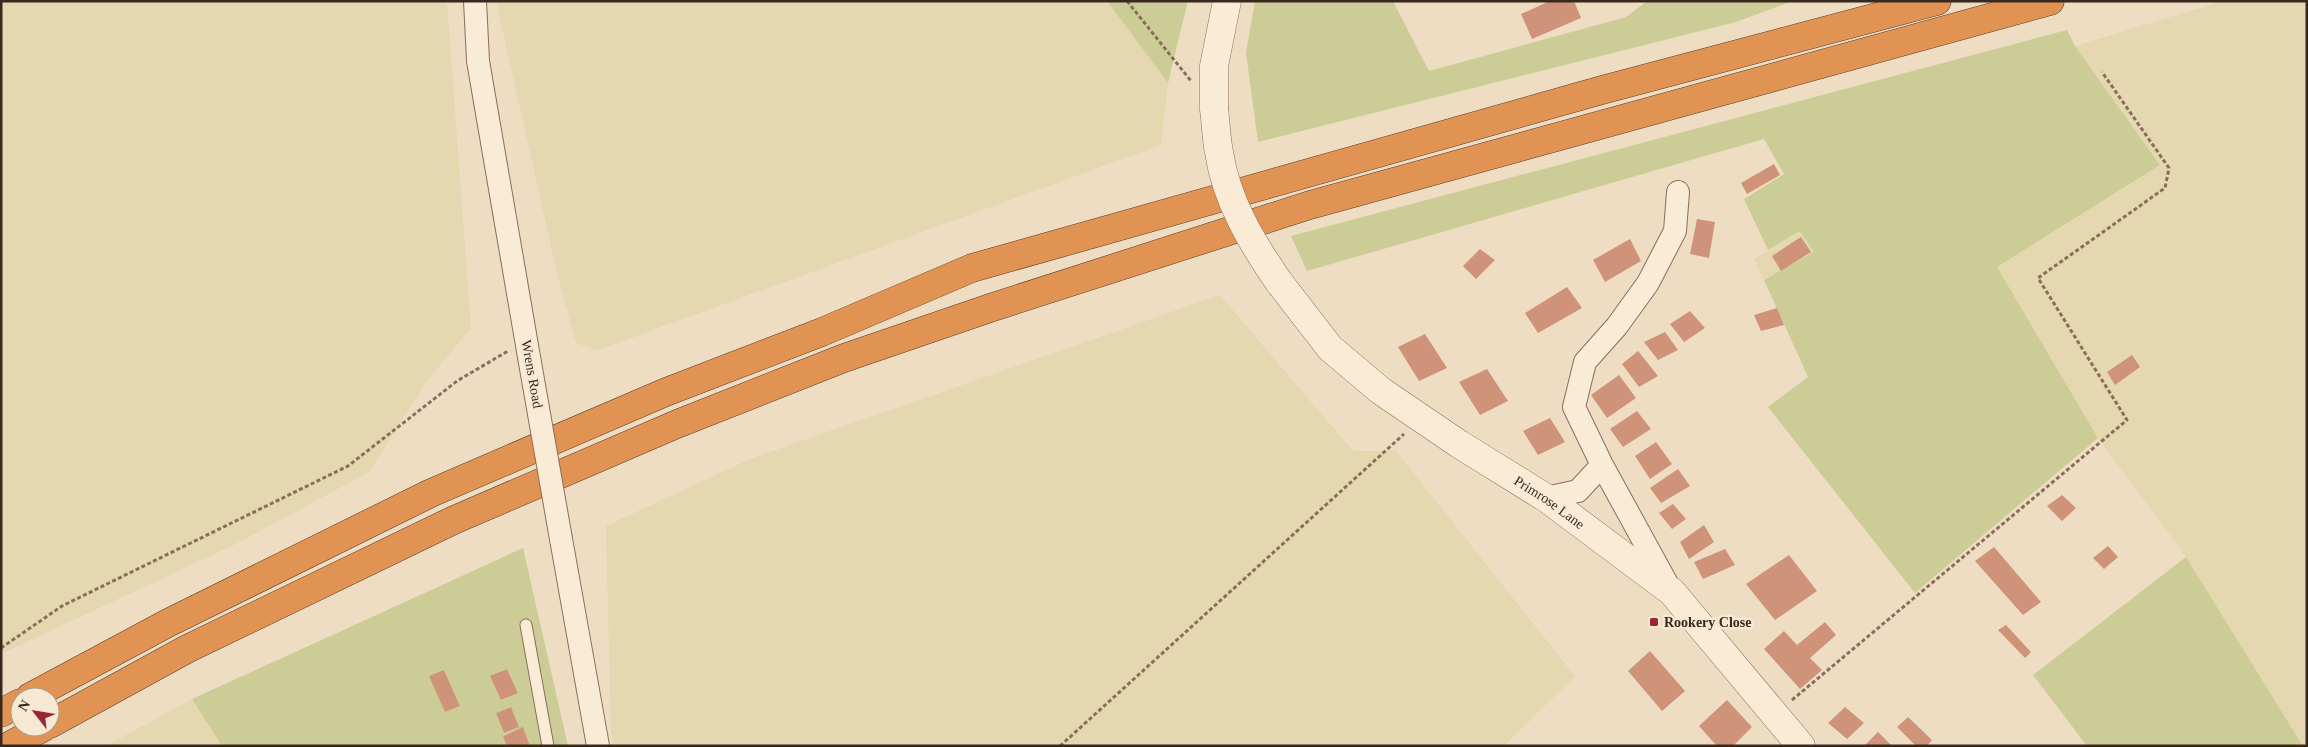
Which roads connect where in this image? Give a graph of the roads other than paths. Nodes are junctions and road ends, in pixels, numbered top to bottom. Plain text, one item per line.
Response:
1 (475, 1) edge
2 (1227, 1) edge
3 (1937, 1) edge
4 (2050, 1) edge
5 (1678, 192) dead end
6 (1602, 465) junction
7 (1546, 498) junction
8 (1672, 592) junction
9 (526, 625) dead end
10 (49, 687) edge
11 (60, 719) edge
12 (26, 737) edge
13 (9, 746) edge
14 (548, 746) edge
15 (598, 746) edge
16 (1801, 746) edge

1 - 15 street, Wrens Road, bridge
2 - 7 street, Primrose Lane, bridge
3 - 10 highway
4 - 11 highway
5 - 6 street
6 - 7 street
6 - 8 street
7 - 8 street, Primrose Lane
8 - 16 street, Primrose Lane
9 - 14 lane
12 - 13 highway

